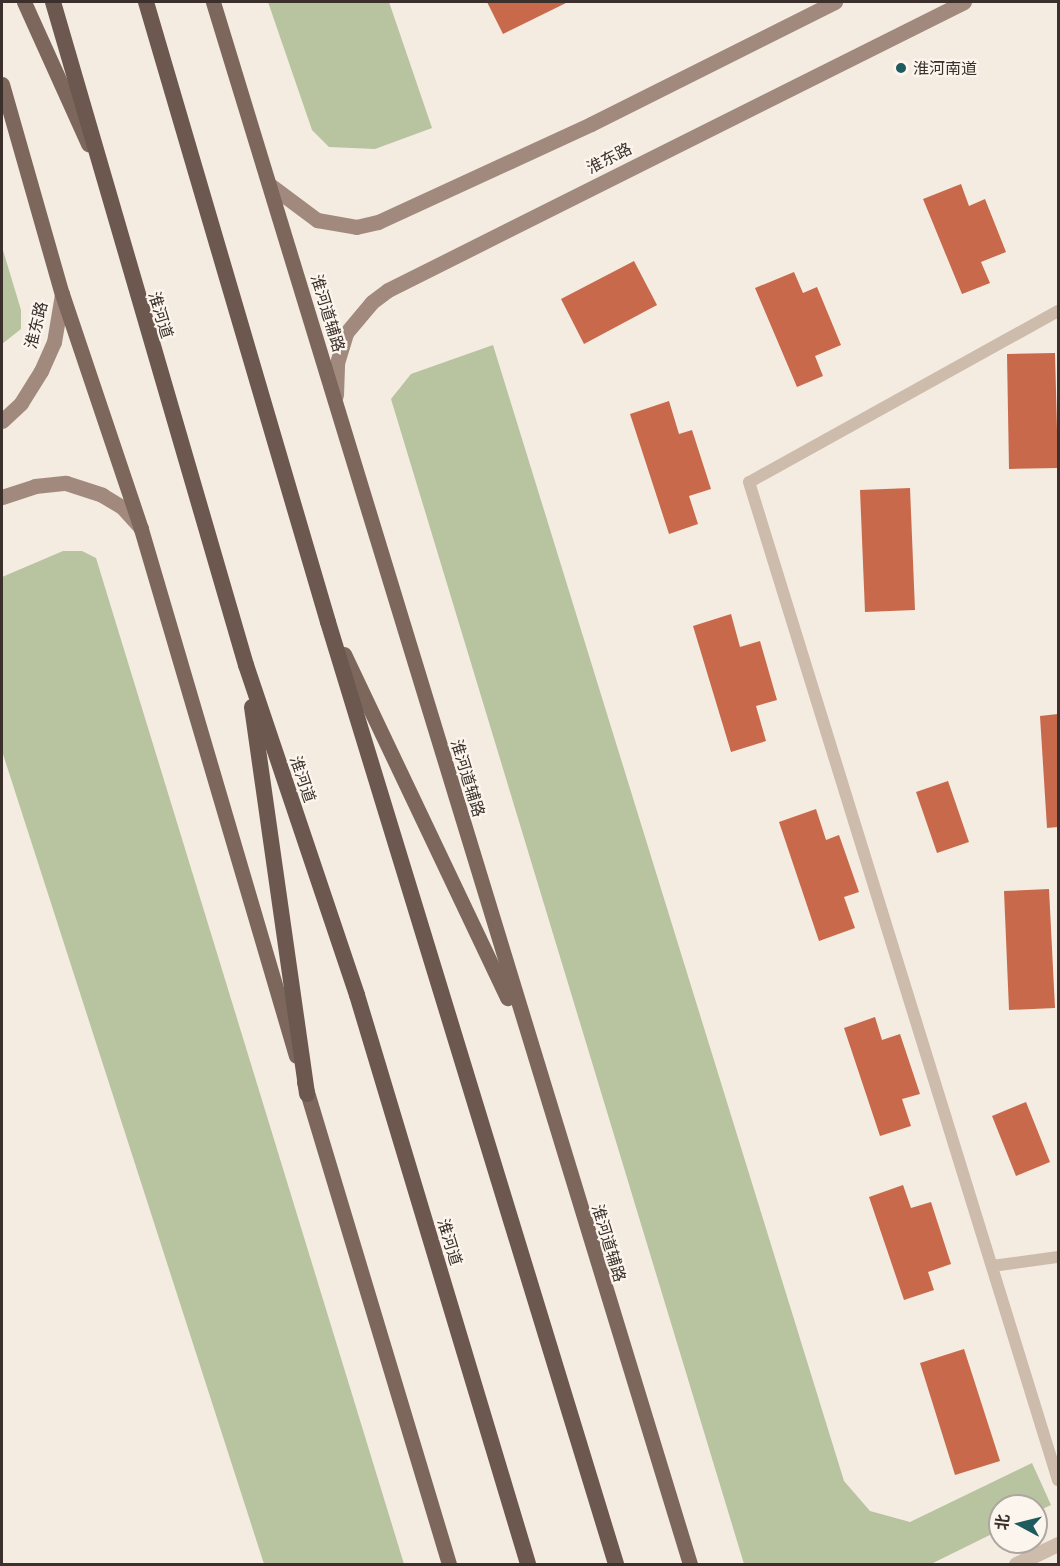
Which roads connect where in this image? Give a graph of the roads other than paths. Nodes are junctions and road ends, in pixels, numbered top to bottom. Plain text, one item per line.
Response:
1 (24, 2) edge
2 (53, 2) edge
3 (146, 2) edge
4 (213, 2) edge
5 (835, 2) edge
6 (964, 2) edge
7 (2, 84) edge
8 (97, 163) junction
9 (270, 185) junction
10 (62, 294) junction
11 (1059, 311) edge
12 (336, 401) junction
13 (2, 421) edge
14 (2, 497) edge
15 (141, 529) junction
16 (328, 622) junction
17 (246, 665) junction
18 (529, 1044) junction
19 (307, 1094) junction
20 (1059, 1257) edge
21 (992, 1266) junction
22 (1059, 1479) edge
23 (1059, 1544) edge
24 (449, 1564) edge
25 (528, 1564) edge
26 (616, 1564) edge
27 (690, 1564) edge
28 (1016, 1564) edge

1 - 8 main road
2 - 8 highway, 淮河道
3 - 16 highway
4 - 9 main road, 淮河道辅路
5 - 9 main road
6 - 12 main road, 淮东路
7 - 10 main road
8 - 17 highway, 淮河道
9 - 12 main road, 淮河道辅路
10 - 13 main road, 淮东路
10 - 15 main road
11 - 21 lane
12 - 18 main road, 淮河道辅路
14 - 15 main road
15 - 19 main road
16 - 18 main road
16 - 26 highway
17 - 19 highway
17 - 25 highway, 淮河道
18 - 27 main road, 淮河道辅路
19 - 24 main road
20 - 21 lane
21 - 22 lane
23 - 28 street

